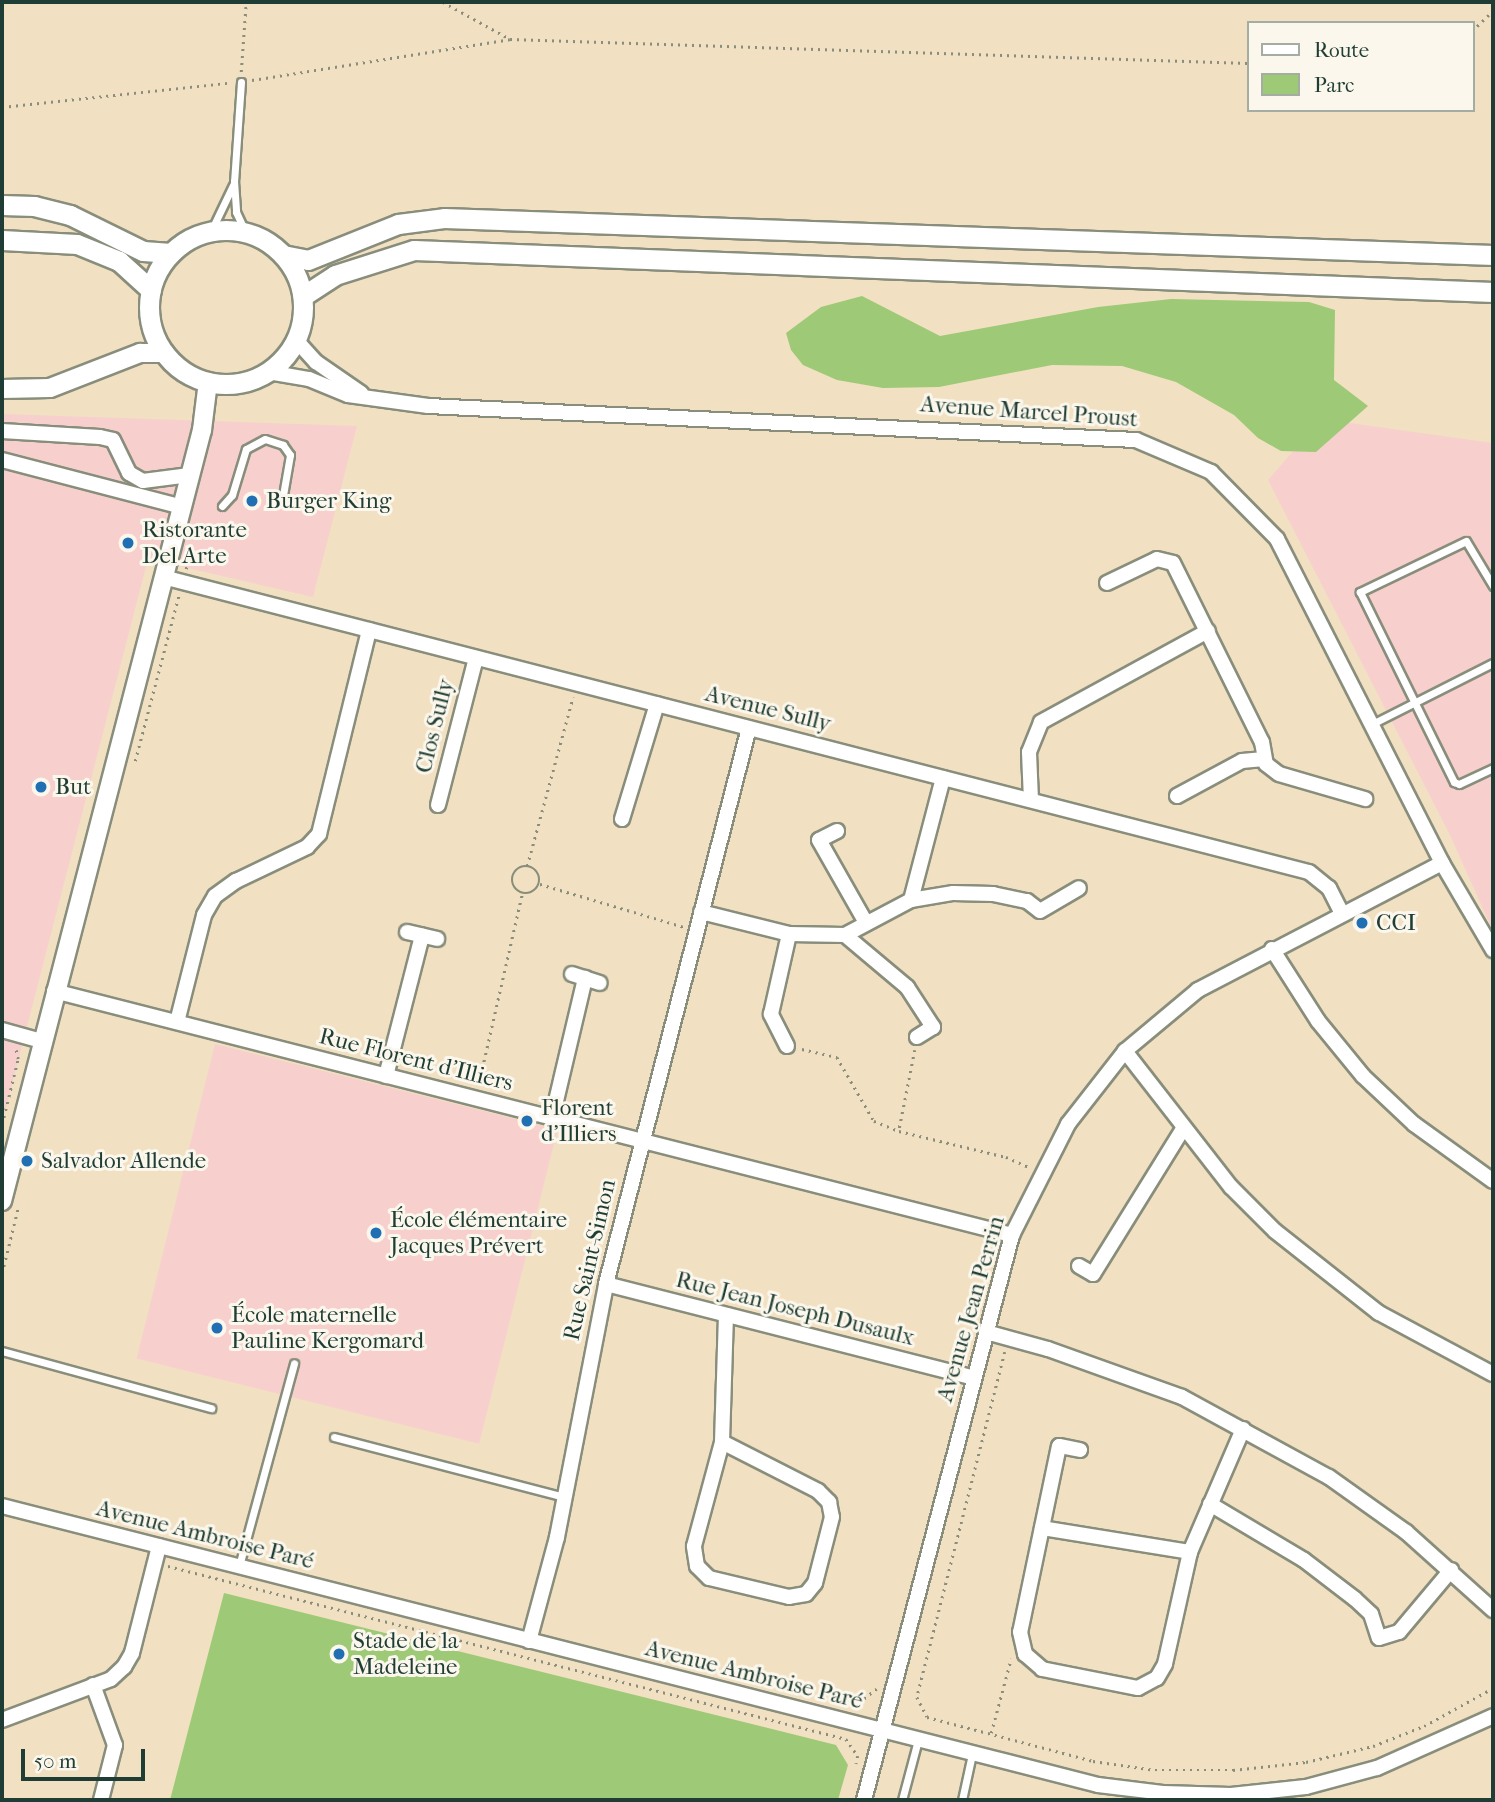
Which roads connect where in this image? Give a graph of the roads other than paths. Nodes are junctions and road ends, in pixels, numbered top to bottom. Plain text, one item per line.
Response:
1 (241, 82) road end
2 (234, 181) junction
3 (2, 205) edge
4 (211, 232) junction
5 (246, 233) junction
6 (2, 240) edge
7 (171, 253) junction
8 (283, 255) junction
9 (1493, 255) edge
10 (151, 290) junction
11 (1493, 292) edge
12 (303, 296) junction
13 (296, 340) junction
14 (164, 353) junction
15 (268, 372) junction
16 (208, 382) junction
17 (2, 389) edge
18 (365, 396) junction
19 (2, 431) edge
20 (2, 460) edge
21 (190, 475) junction
22 (282, 501) dead end
23 (182, 506) junction
24 (222, 506) dead end
25 (163, 578) junction
26 (1107, 583) dead end
27 (1493, 586) edge
28 (369, 631) junction
29 (1208, 631) junction
30 (476, 658) junction
31 (1493, 663) edge
32 (1416, 702) junction
33 (657, 704) junction
34 (1371, 724) junction
35 (749, 728) junction
36 (1264, 759) junction
37 (1493, 768) edge
38 (943, 778) junction
39 (1177, 796) dead end
40 (1365, 799) dead end
41 (1031, 800) junction
42 (438, 805) dead end
43 (622, 819) dead end
44 (837, 831) dead end
45 (1442, 863) junction
46 (1079, 888) dead end
47 (911, 900) junction
48 (701, 912) junction
49 (1342, 913) junction
50 (865, 921) junction
51 (789, 934) junction
52 (845, 935) junction
53 (437, 939) dead end
54 (1272, 949) junction
55 (1493, 950) edge
56 (600, 983) dead end
57 (54, 991) junction
58 (177, 1022) junction
59 (7, 1032) edge
60 (917, 1037) road end
61 (42, 1041) junction
62 (787, 1046) road end
63 (1125, 1051) junction
64 (386, 1076) junction
65 (552, 1118) junction
66 (1183, 1129) junction
67 (641, 1140) junction
68 (1493, 1181) edge
69 (2, 1201) edge
70 (1012, 1235) junction
71 (1079, 1266) dead end
72 (606, 1284) junction
73 (726, 1315) junction
74 (986, 1332) junction
75 (2, 1351) edge
76 (294, 1363) dead end
77 (1493, 1374) edge
78 (974, 1378) junction
79 (211, 1408) dead end
80 (1243, 1430) junction
81 (334, 1437) dead end
82 (722, 1442) junction
83 (1080, 1450) dead end
84 (565, 1497) junction
85 (1210, 1504) junction
86 (2, 1506) edge
87 (1042, 1528) junction
88 (159, 1546) junction
89 (1190, 1552) junction
90 (239, 1567) junction
91 (1451, 1570) junction
92 (1493, 1610) edge
93 (529, 1641) junction
94 (93, 1685) junction
95 (1493, 1716) edge
96 (2, 1720) edge
97 (881, 1731) junction
98 (918, 1740) junction
99 (978, 1755) junction
100 (102, 1800) edge
101 (864, 1800) edge
102 (902, 1800) edge
103 (962, 1800) edge

1 - 2 lane
2 - 4 lane
2 - 5 lane
3 - 7 main road
4 - 5 main road
4 - 7 main road
5 - 8 main road
6 - 10 main road
7 - 10 main road
8 - 9 main road
8 - 12 main road
10 - 14 main road
11 - 12 main road
12 - 13 main road
13 - 15 main road
13 - 18 street, Avenue Marcel Proust
14 - 16 main road
14 - 17 street
15 - 16 main road
15 - 18 street, Avenue Marcel Proust
16 - 21 street
18 - 34 street, Avenue Marcel Proust
19 - 21 street
20 - 23 street
21 - 23 street
22 - 24 lane
23 - 25 street
25 - 28 street, Avenue Sully
25 - 57 street
26 - 29 street
27 - 32 lane
28 - 30 street, Avenue Sully
28 - 58 street
29 - 36 street
29 - 41 street
30 - 33 street, Avenue Sully
30 - 42 street, Clos Sully
31 - 32 lane
32 - 34 lane
32 - 37 lane
33 - 35 street, Avenue Sully
33 - 43 street
34 - 45 street, Avenue Marcel Proust
35 - 38 street, Avenue Sully
35 - 48 street, Rue Saint-Simon
36 - 39 street
36 - 40 street
38 - 41 street, Avenue Sully
38 - 47 street
41 - 49 street, Avenue Sully
44 - 50 street
45 - 49 street, Avenue Jean Perrin
45 - 55 street, Avenue Marcel Proust
46 - 47 street
47 - 50 street
48 - 51 street
48 - 67 street, Rue Saint-Simon
49 - 54 street, Avenue Jean Perrin
50 - 52 street
51 - 52 street
51 - 62 street
52 - 60 street
53 - 64 street
54 - 63 street, Avenue Jean Perrin
54 - 68 street
56 - 65 street
57 - 58 street, Rue Florent d'Illiers
57 - 61 street
58 - 64 street, Rue Florent d'Illiers
59 - 61 street
61 - 69 street
63 - 66 street
63 - 70 street, Avenue Jean Perrin
64 - 65 street, Rue Florent d'Illiers
65 - 67 street, Rue Florent d'Illiers
66 - 71 street
66 - 77 street
67 - 70 street, Rue Florent d'Illiers
67 - 72 street, Rue Saint-Simon
70 - 74 street, Avenue Jean Perrin
72 - 73 street, Rue Jean Joseph Dusaulx
72 - 84 street, Rue Saint-Simon
73 - 78 street, Rue Jean Joseph Dusaulx
73 - 82 street
74 - 78 street, Avenue Jean Perrin
74 - 80 street
75 - 79 lane
76 - 90 lane
78 - 97 street, Avenue Jean Perrin
80 - 85 street
80 - 91 street
81 - 84 lane
82 - 82 street
83 - 87 street
84 - 93 street, Rue Saint-Simon
85 - 89 street
85 - 91 street
86 - 88 street, Avenue Ambroise Paré
87 - 89 street
87 - 89 street
88 - 90 street, Avenue Ambroise Paré
88 - 94 street
90 - 93 street, Avenue Ambroise Paré
91 - 92 street
93 - 97 street, Avenue Ambroise Paré
94 - 96 street
94 - 100 street
95 - 99 street, Avenue Ambroise Paré
97 - 98 street, Avenue Ambroise Paré
97 - 101 street, Avenue Jean Perrin
98 - 99 street, Avenue Ambroise Paré
98 - 102 lane
99 - 103 lane

